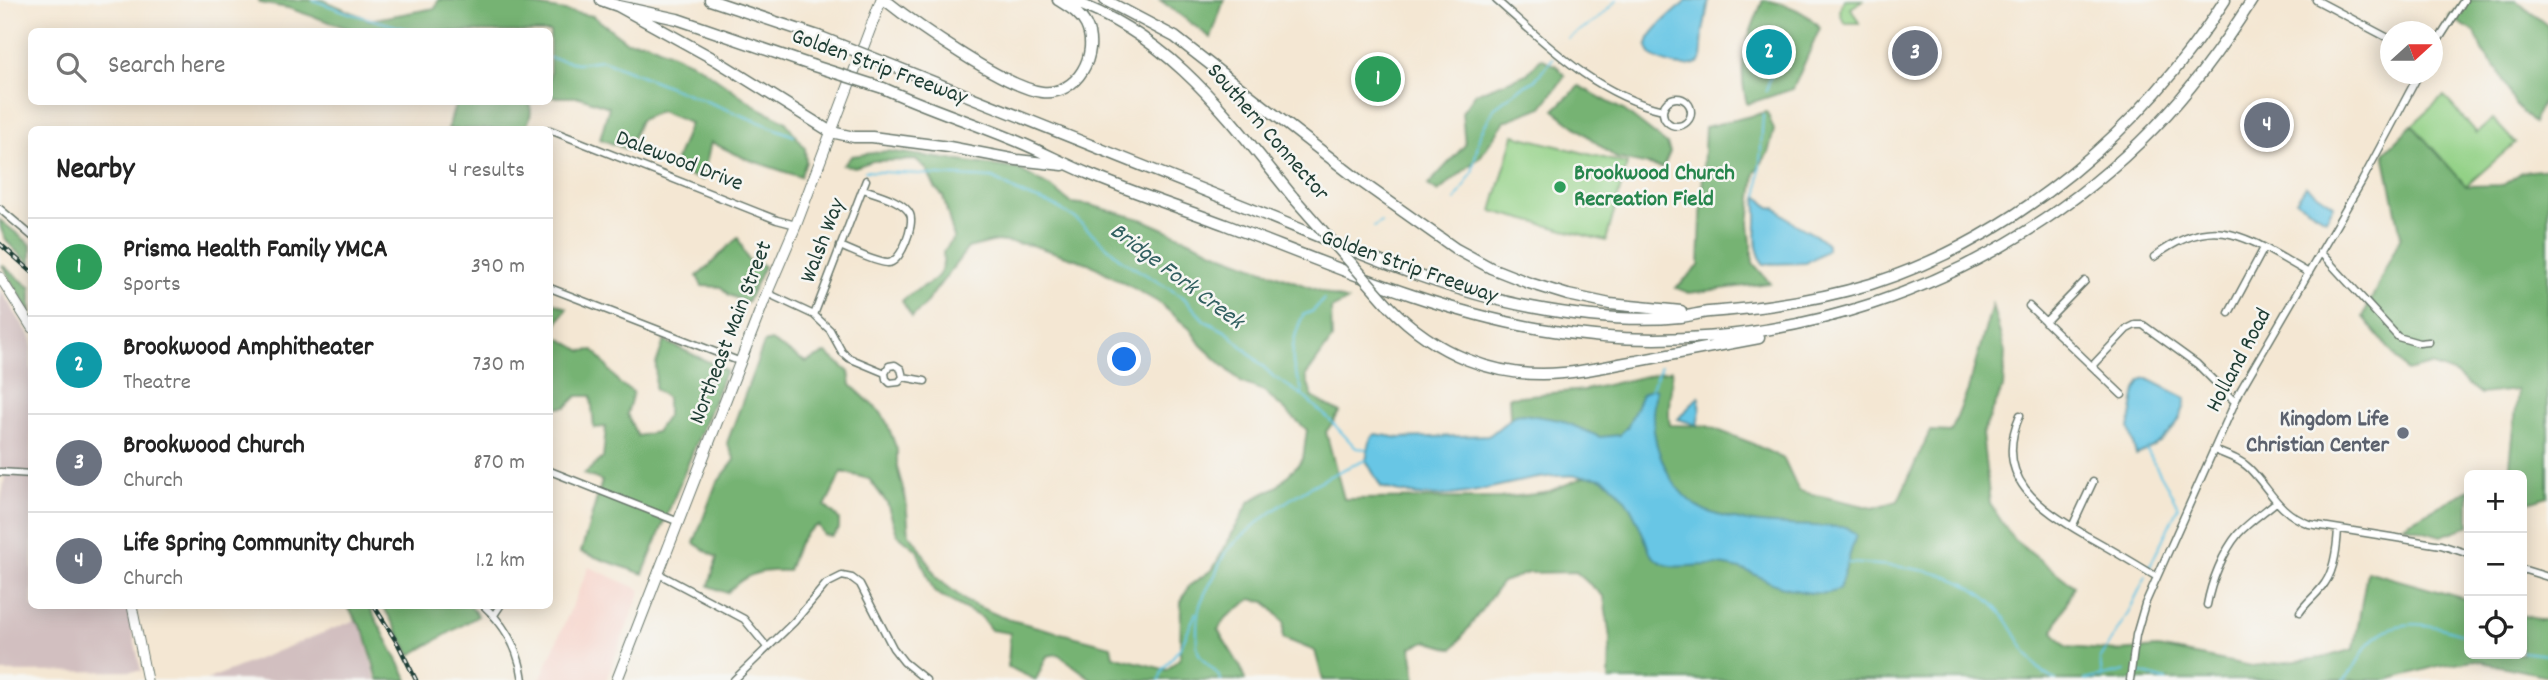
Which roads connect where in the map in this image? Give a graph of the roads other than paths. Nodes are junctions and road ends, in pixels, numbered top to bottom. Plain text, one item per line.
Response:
1 (601, 0) edge
2 (710, 0) edge
3 (883, 0) edge
4 (1058, 0) edge
5 (1069, 0) edge
6 (1105, 0) edge
7 (1118, 0) edge
8 (1496, 0) edge
9 (2225, 0) edge
10 (2252, 0) edge
11 (2316, 0) edge
12 (2464, 0) edge
13 (618, 6) junction
14 (2443, 33) edge
15 (2380, 34) edge
16 (1175, 37) junction
17 (2413, 84) edge
18 (1663, 110) junction
19 (553, 132) edge
20 (831, 132) junction
21 (1073, 166) junction
22 (866, 180) dead end
23 (863, 188) junction
24 (0, 209) edge
25 (796, 225) junction
26 (28, 233) edge
27 (841, 246) junction
28 (2264, 248) junction
29 (2320, 252) junction
30 (2154, 257) dead end
31 (2309, 273) junction
32 (0, 277) edge
33 (2085, 281) dead end
34 (553, 289) edge
35 (766, 293) junction
36 (2029, 306) dead end
37 (1851, 311) junction
38 (1697, 313) junction
39 (2229, 313) dead end
40 (814, 315) junction
41 (28, 322) edge
42 (2045, 322) junction
43 (2429, 342) dead end
44 (741, 362) junction
45 (2092, 366) junction
46 (885, 373) junction
47 (903, 377) junction
48 (925, 381) dead end
49 (2122, 395) dead end
50 (2235, 402) junction
51 (2020, 415) dead end
52 (2214, 450) junction
53 (0, 472) edge
54 (553, 473) edge
55 (28, 474) edge
56 (2093, 482) dead end
57 (2276, 502) junction
58 (679, 522) junction
59 (2072, 527) junction
60 (2338, 529) junction
61 (2464, 552) edge
62 (2527, 571) edge
63 (659, 574) junction
64 (2157, 577) junction
65 (2548, 577) edge
66 (2207, 605) dead end
67 (133, 609) edge
68 (487, 609) edge
69 (498, 609) edge
70 (2300, 612) dead end
71 (494, 615) junction
72 (767, 647) junction
73 (147, 680) edge
74 (523, 680) edge
75 (617, 680) edge
76 (734, 680) edge
77 (926, 680) edge
78 (2130, 680) edge

1 - 13 highway, Golden Strip Freeway
2 - 38 highway, Golden Strip Freeway, bridge
3 - 4 highway
3 - 20 main road, Northeast Main Street
5 - 37 highway, Southern Connector, bridge
6 - 16 highway, Southern Connector
7 - 16 highway
8 - 18 street
9 - 38 highway, Golden Strip Freeway
10 - 37 highway, Golden Strip Freeway
11 - 15 street
12 - 14 street
13 - 20 highway
13 - 21 highway, Golden Strip Freeway, bridge
16 - 38 highway, Southern Connector
17 - 29 street, Holland Road
18 - 18 street
19 - 25 street, Dalewood Drive
20 - 21 highway
20 - 25 main road, Northeast Main Street
21 - 37 highway, Golden Strip Freeway
22 - 23 street, Walsh Way
23 - 27 street, Walsh Way
23 - 27 street
24 - 26 street
25 - 35 main road, Northeast Main Street
27 - 40 street, Walsh Way
28 - 30 street
28 - 31 street
28 - 39 street
29 - 31 street, Holland Road
29 - 43 street
31 - 50 street, Holland Road
32 - 41 street
33 - 42 street
34 - 44 street
35 - 40 street
35 - 44 main road, Northeast Main Street
36 - 42 street
40 - 46 street
42 - 45 street
44 - 58 main road, Northeast Main Street
45 - 49 street
45 - 50 street
46 - 47 street
46 - 47 street
47 - 48 street
50 - 52 street, Holland Road
51 - 59 street
52 - 57 street
52 - 64 street, Holland Road
53 - 55 street
54 - 58 street
56 - 59 street
57 - 60 street
57 - 66 street
58 - 63 main road, Northeast Main Street
59 - 64 street
60 - 61 street
60 - 70 street
62 - 65 street
63 - 72 street
63 - 75 main road, Northeast Main Street
64 - 78 street, Holland Road
67 - 73 street
68 - 71 street
69 - 71 street
71 - 74 street
72 - 76 street
72 - 77 street

